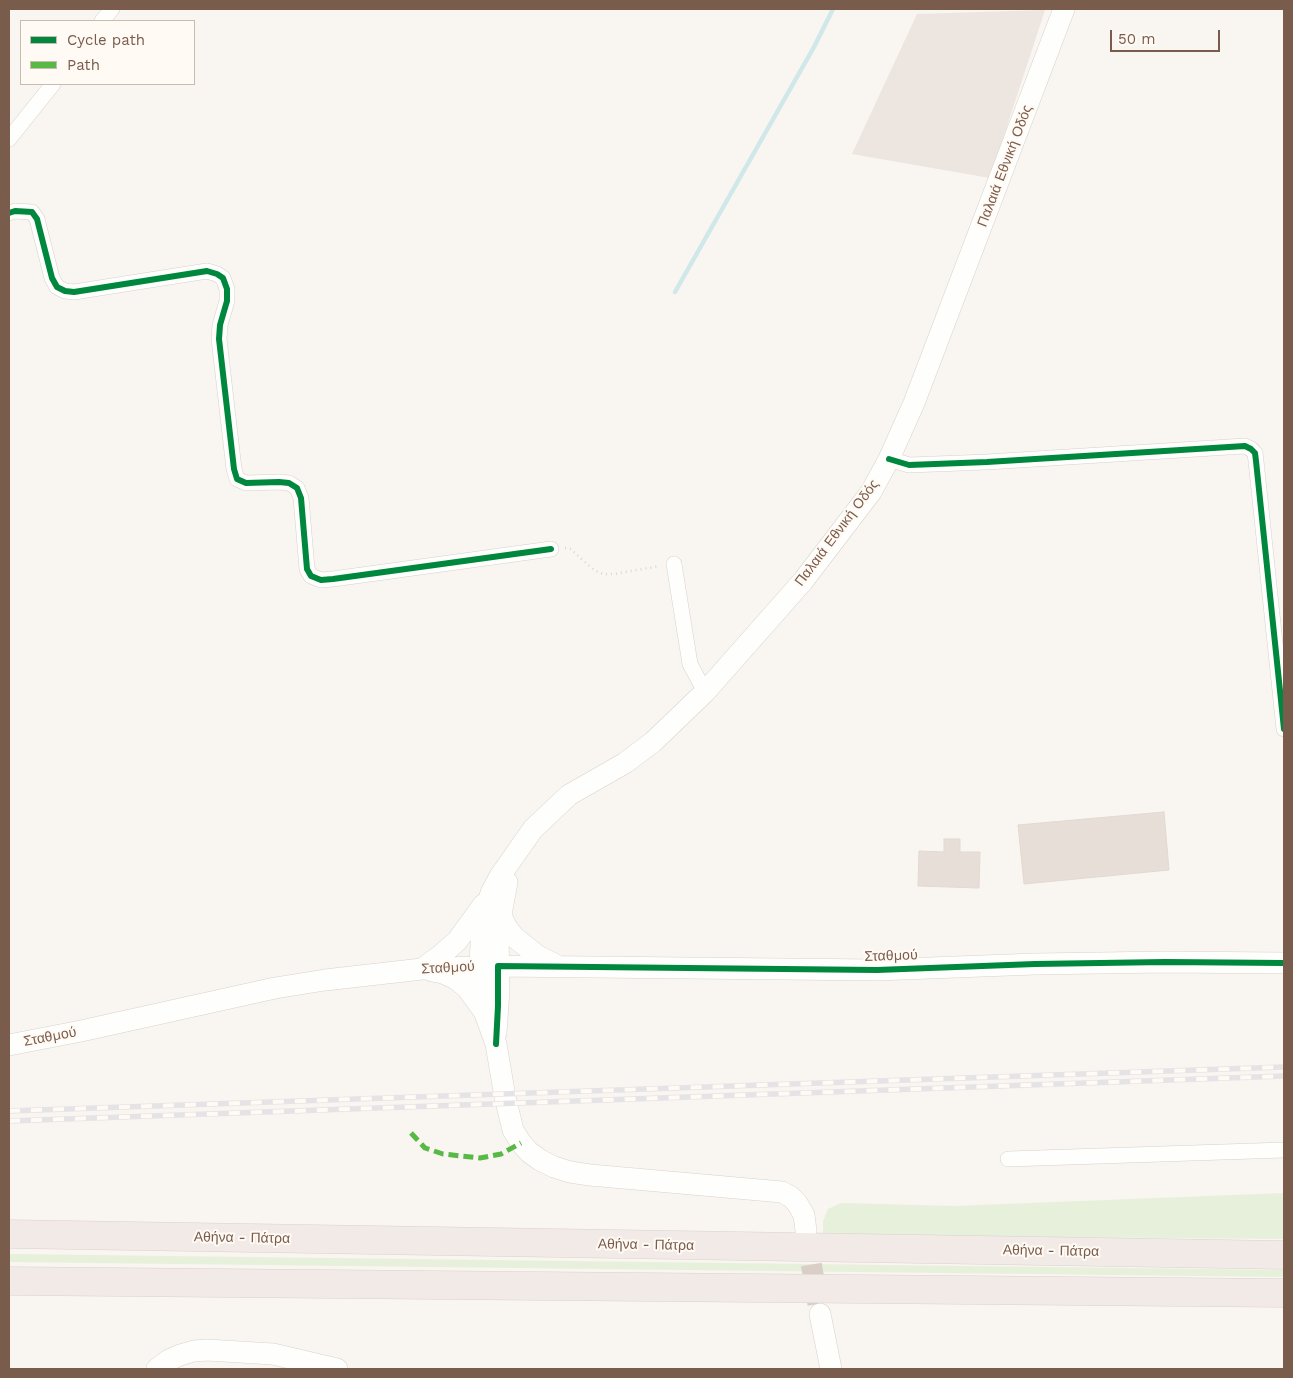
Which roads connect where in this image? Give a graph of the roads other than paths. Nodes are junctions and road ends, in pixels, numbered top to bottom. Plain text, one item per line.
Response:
1 (112, 9) edge
2 (1064, 9) edge
3 (103, 20) edge
4 (52, 85) edge
5 (9, 139) edge
6 (9, 213) edge
7 (889, 459) junction
8 (551, 549) road end
9 (674, 564) road end
10 (704, 692) junction
11 (1284, 729) edge
12 (519, 850) junction
13 (491, 893) junction
14 (500, 914) junction
15 (1284, 963) edge
16 (489, 966) junction
17 (558, 967) junction
18 (422, 968) junction
19 (484, 1011) junction
20 (496, 1044) junction
21 (9, 1045) edge
22 (1284, 1150) edge
23 (1008, 1159) dead end
24 (806, 1231) tunnel mouth
25 (9, 1234) edge
26 (1284, 1255) edge
27 (9, 1281) edge
28 (1284, 1293) edge
29 (820, 1314) tunnel mouth
30 (157, 1369) edge
31 (337, 1369) edge
32 (831, 1369) edge

1 - 3 street
2 - 7 main road, Παλαιά Εθνική Οδός
4 - 5 street
6 - 8 street
7 - 10 main road, Παλαιά Εθνική Οδός
7 - 11 street
9 - 10 street
10 - 12 main road, Παλαιά Εθνική Οδός
12 - 13 main road, Παλαιά Εθνική Οδός
12 - 14 main road, Παλαιά Εθνική Οδός
13 - 16 main road, Παλαιά Εθνική Οδός
13 - 18 main road
14 - 16 main road, Παλαιά Εθνική Οδός
14 - 17 main road
15 - 17 main road, Σταθμού
16 - 17 main road, Σταθμού
16 - 18 main road, Σταθμού
16 - 19 main road
16 - 20 main road
18 - 19 main road
18 - 21 main road, Σταθμού
19 - 20 main road
20 - 24 main road
22 - 23 street
25 - 26 highway, Αθήνα - Πάτρα
27 - 28 highway
29 - 32 main road
30 - 31 main road

